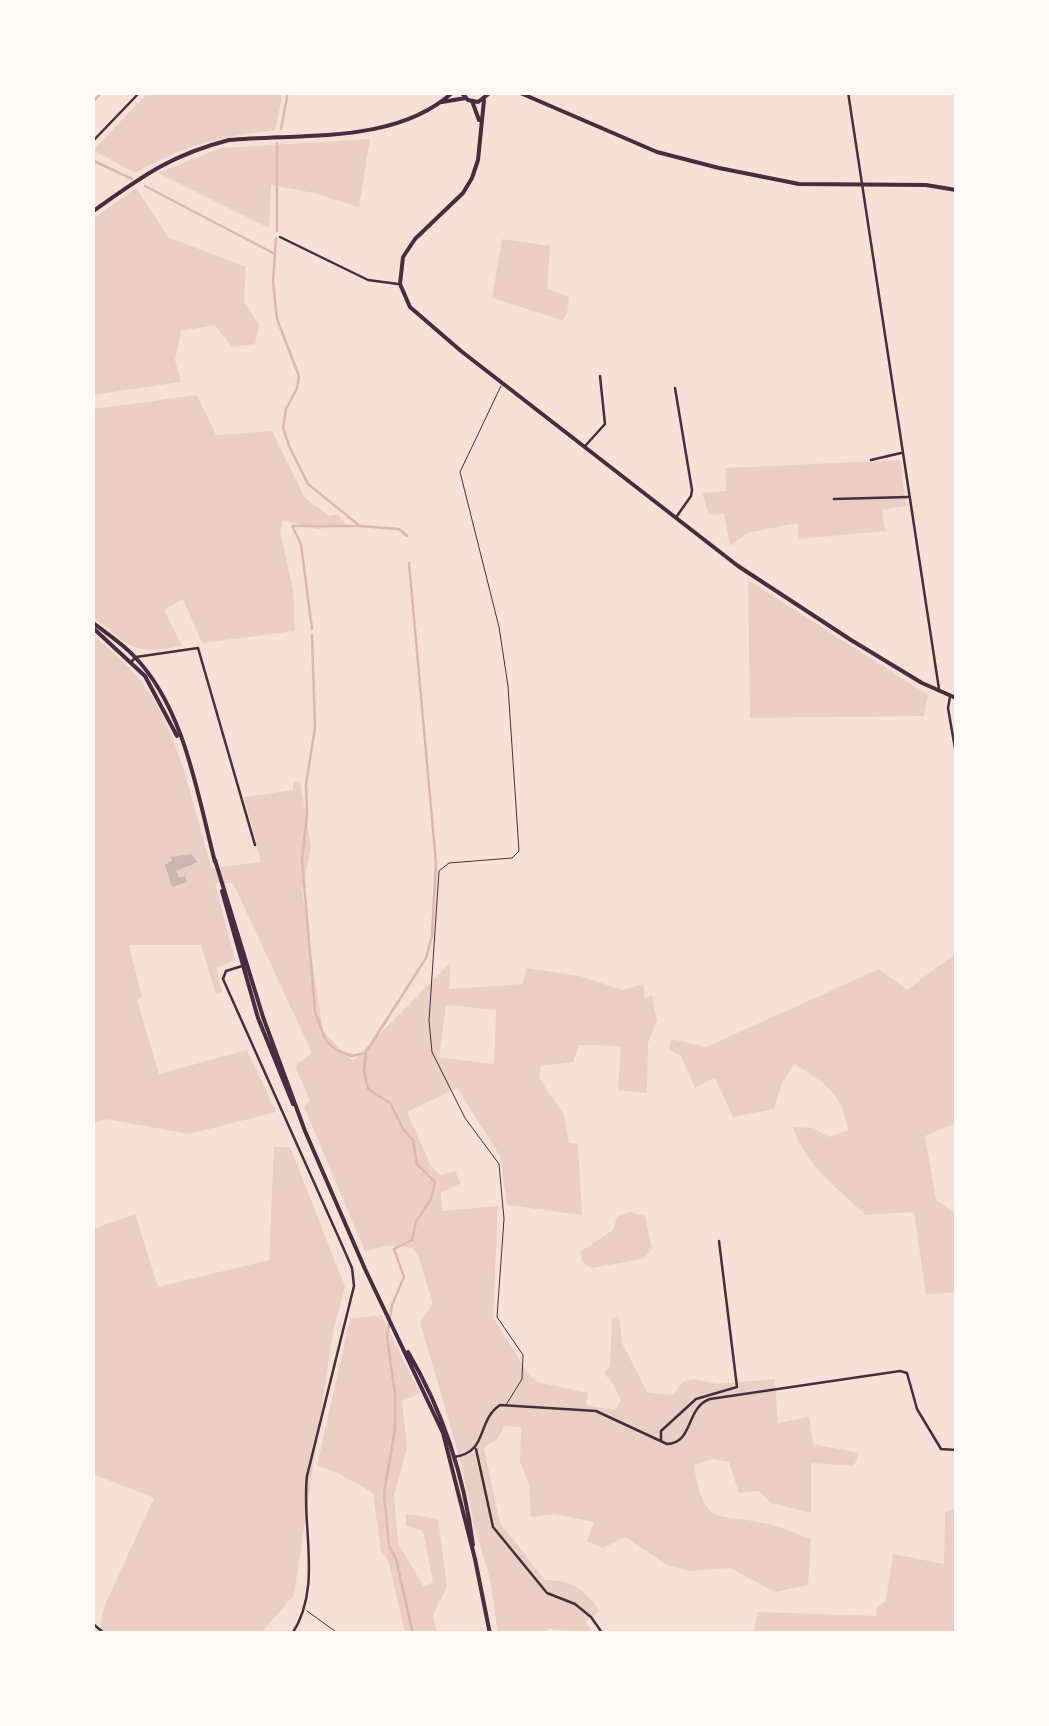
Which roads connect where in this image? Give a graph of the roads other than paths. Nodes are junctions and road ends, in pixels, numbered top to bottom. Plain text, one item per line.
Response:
1 (140, 92) edge
2 (453, 92) edge
3 (518, 92) edge
4 (848, 92) edge
5 (492, 93) edge
6 (466, 97) edge
7 (484, 100) junction
8 (442, 102) junction
9 (480, 120) junction
10 (92, 142) edge
11 (863, 186) junction
12 (956, 190) edge
13 (92, 212) edge
14 (280, 237) dead end
15 (400, 284) junction
16 (600, 376) dead end
17 (502, 383) junction
18 (676, 388) dead end
19 (584, 446) junction
20 (903, 453) junction
21 (871, 460) dead end
22 (909, 497) junction
23 (834, 498) dead end
24 (676, 517) junction
25 (92, 624) edge
26 (134, 659) junction
27 (939, 691) junction
28 (953, 696) edge
29 (956, 754) edge
30 (255, 845) dead end
31 (245, 965) junction
32 (720, 1241) dead end
33 (393, 1326) junction
34 (506, 1406) junction
35 (661, 1441) junction
36 (476, 1447) junction
37 (956, 1450) edge
38 (453, 1457) junction
39 (304, 1609) junction
40 (92, 1623) edge
41 (104, 1634) edge
42 (292, 1634) edge
43 (339, 1634) edge
44 (490, 1634) edge
45 (603, 1634) edge

1 - 10 street
2 - 8 main road
3 - 11 main road
4 - 11 street
5 - 7 main road
6 - 7 main road
6 - 8 main road
6 - 9 main road
7 - 9 main road
8 - 13 main road
9 - 15 main road
11 - 12 main road
11 - 20 street
14 - 15 street
15 - 17 main road
16 - 19 street
17 - 19 main road
17 - 34 lane
18 - 24 street
19 - 24 main road
20 - 21 street
20 - 22 street
22 - 23 street
22 - 27 street
24 - 27 main road
25 - 26 main road
26 - 30 street
26 - 31 main road
27 - 28 main road
28 - 29 street
31 - 33 main road
31 - 39 street
32 - 35 street
33 - 38 main road
33 - 38 main road
34 - 35 street
34 - 36 street
35 - 37 street
36 - 38 street
36 - 45 street
38 - 44 main road
39 - 42 street
39 - 43 lane
40 - 41 street

